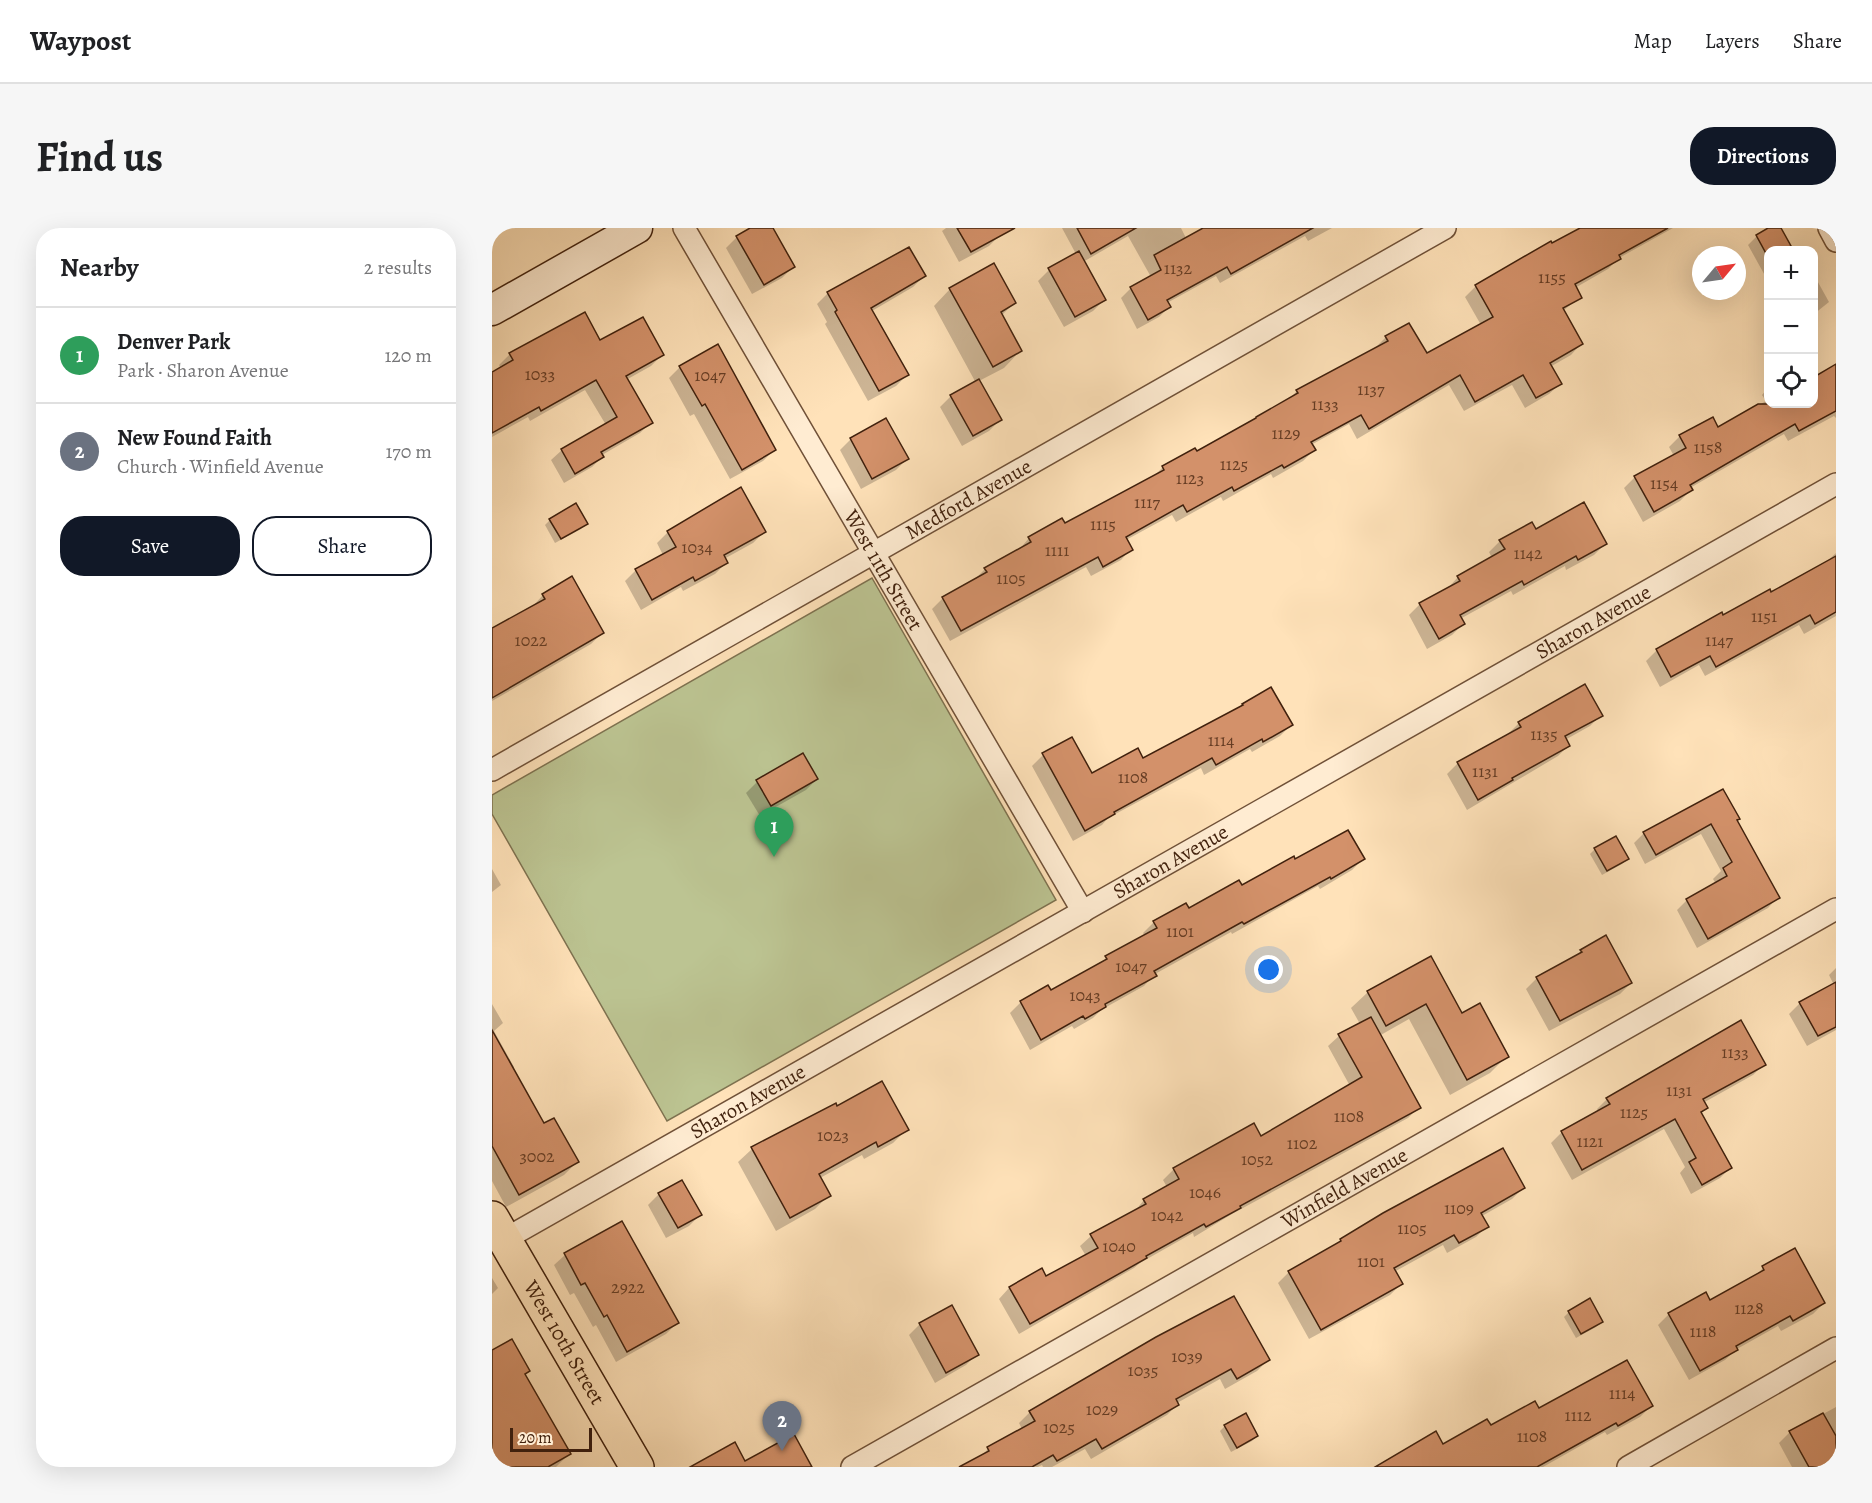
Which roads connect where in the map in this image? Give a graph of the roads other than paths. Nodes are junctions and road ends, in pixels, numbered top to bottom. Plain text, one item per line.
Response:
1 (637, 228) edge
2 (684, 228) edge
3 (1445, 228) edge
4 (1829, 228) edge
5 (1836, 241) edge
6 (492, 310) edge
7 (1836, 484) edge
8 (874, 553) junction
9 (492, 770) edge
10 (1836, 909) edge
11 (1083, 912) junction
12 (498, 1229) edge
13 (1836, 1348) edge
14 (632, 1465) edge
15 (852, 1467) edge
16 (1628, 1467) edge

1 - 6 main road
2 - 8 street, West 11th Street
3 - 8 street, Medford Avenue
4 - 5 street
7 - 11 street, Sharon Avenue
8 - 9 street, Medford Avenue
8 - 11 street, West 11th Street
10 - 15 street, Winfield Avenue
11 - 12 street, Sharon Avenue
12 - 14 main road, West 10th Street
13 - 16 street

